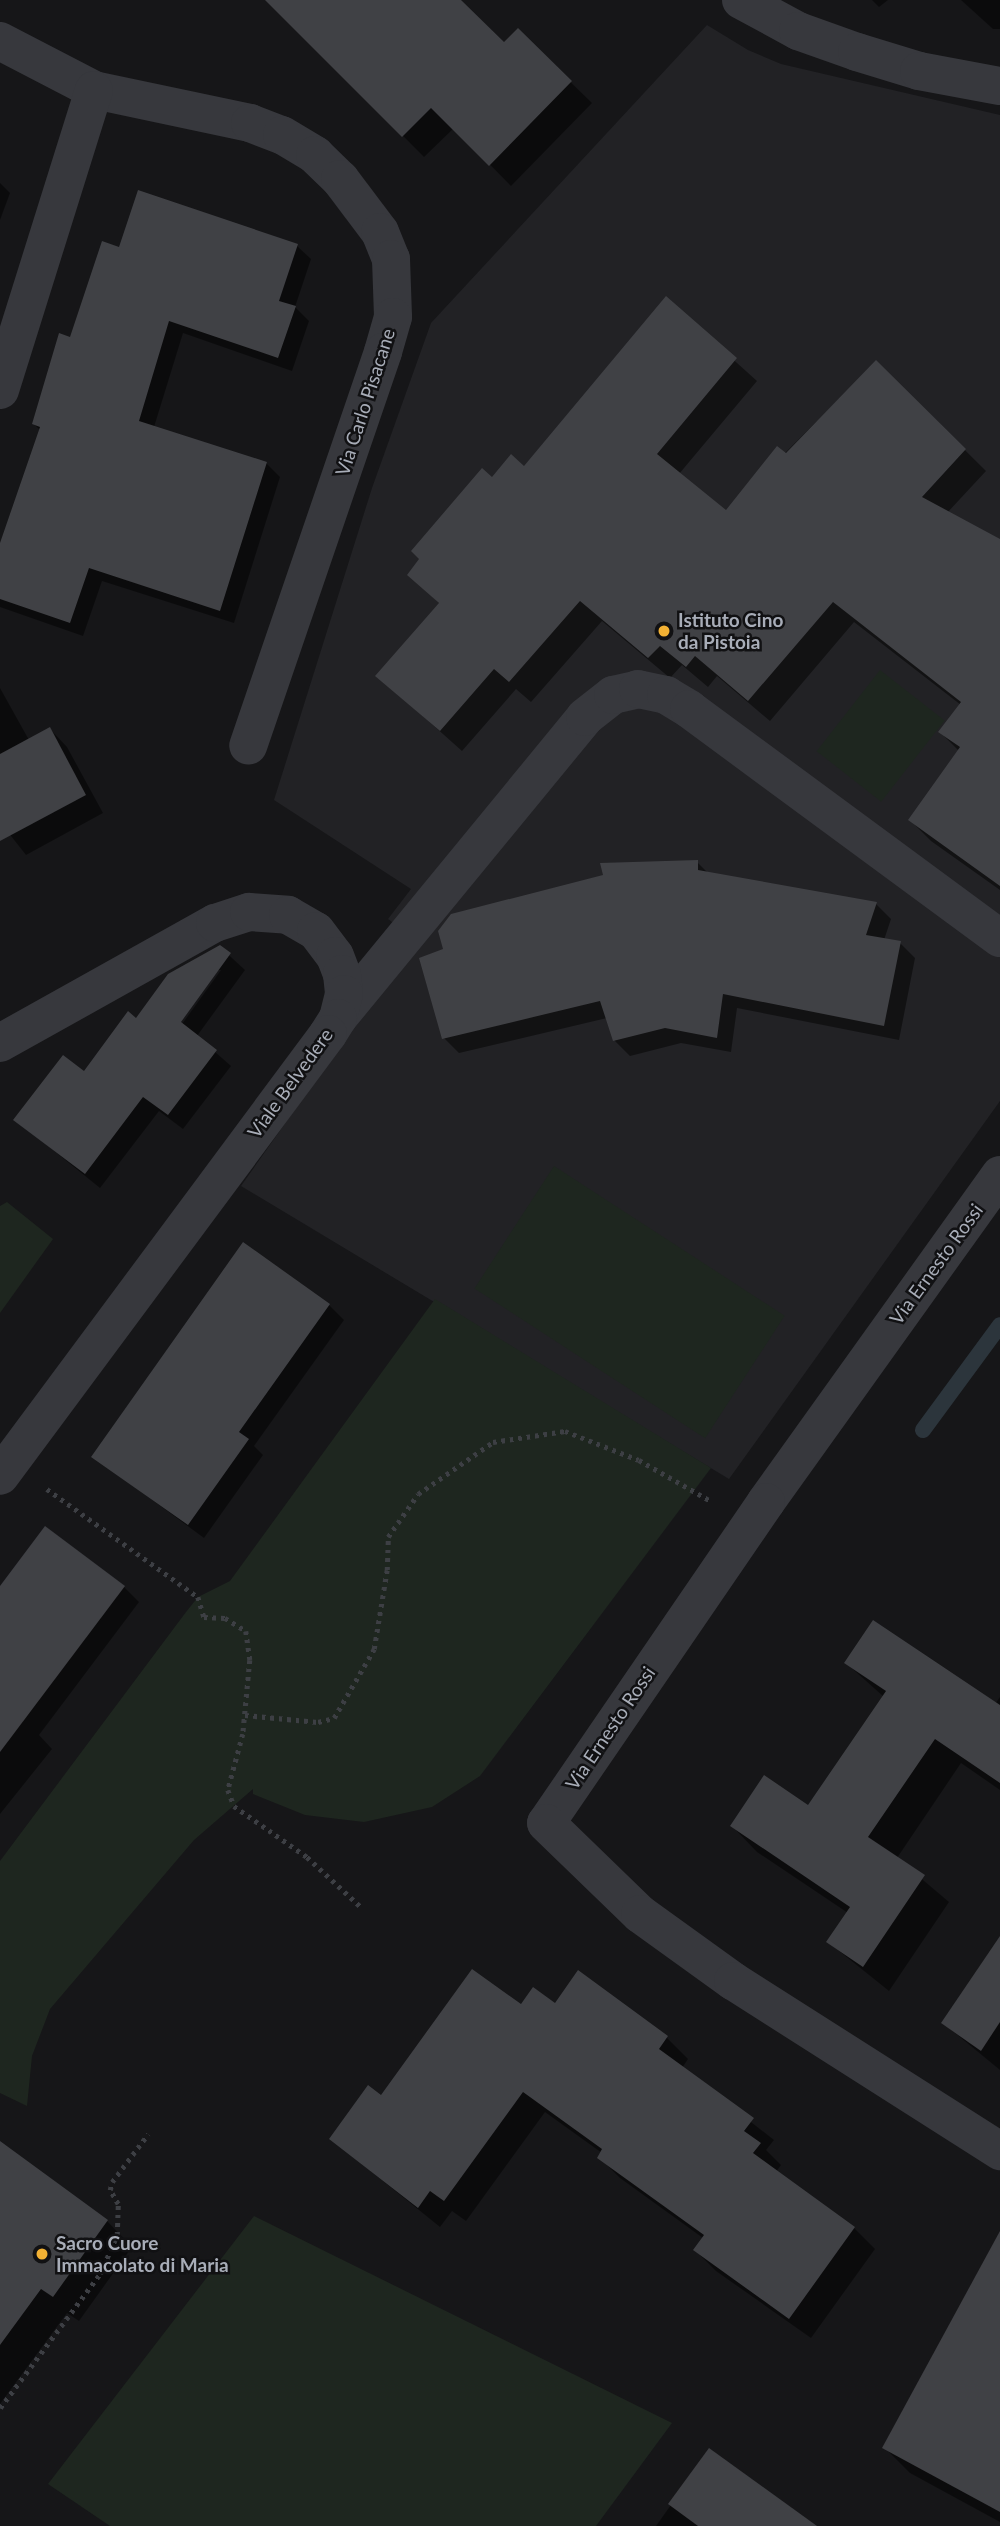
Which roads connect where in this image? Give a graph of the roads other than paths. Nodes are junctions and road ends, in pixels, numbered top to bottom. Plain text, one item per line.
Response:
1 (741, 0) edge
2 (0, 41) edge
3 (1000, 86) edge
4 (94, 90) junction
5 (0, 390) edge
6 (248, 746) dead end
7 (1000, 938) edge
8 (338, 1018) junction
9 (0, 1043) edge
10 (1000, 1175) edge
11 (5, 1469) edge
12 (1000, 2151) edge

1 - 3 street
2 - 4 street, Via Carlo Pisacane
4 - 5 street
4 - 6 street, Via Carlo Pisacane
7 - 8 street
8 - 9 street, Viale Belvedere
8 - 11 street, Viale Belvedere
10 - 12 street, Via Ernesto Rossi

